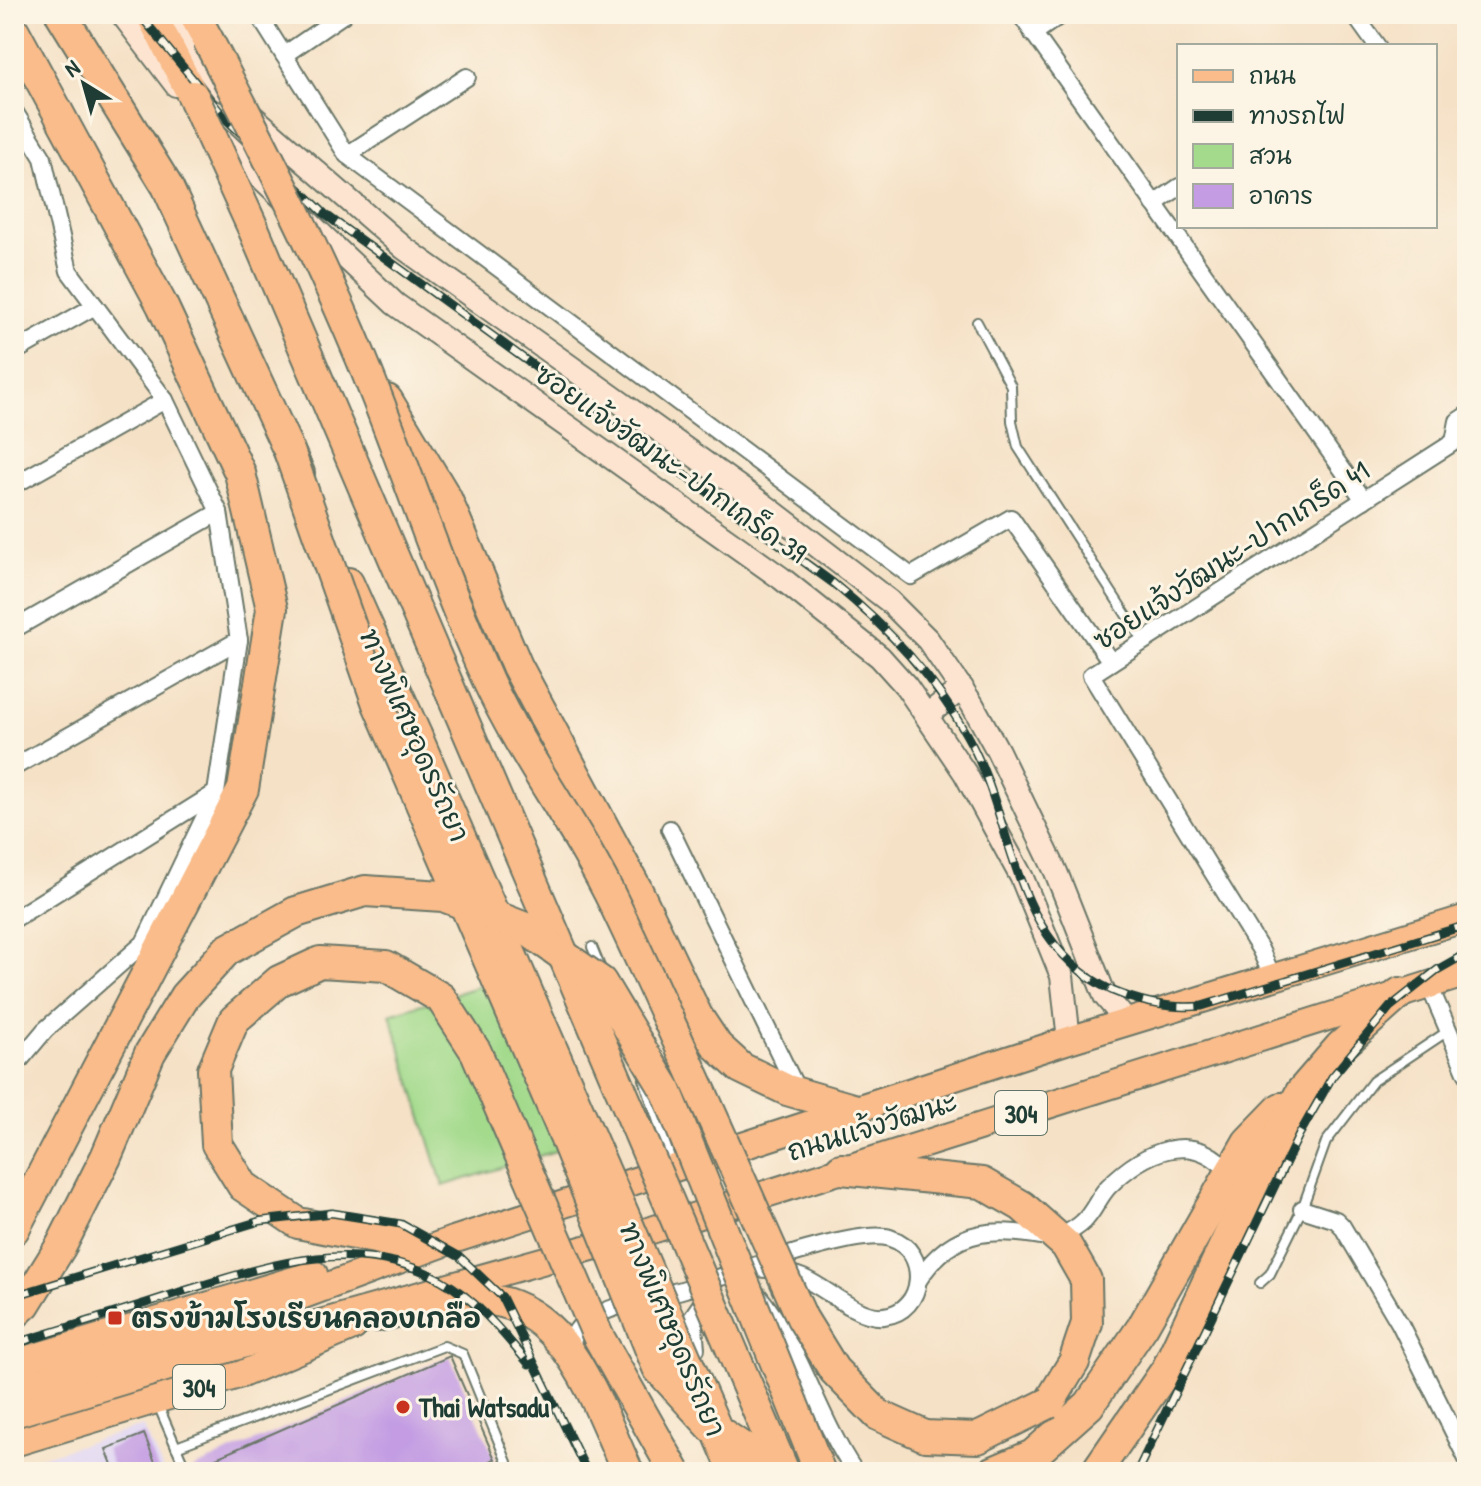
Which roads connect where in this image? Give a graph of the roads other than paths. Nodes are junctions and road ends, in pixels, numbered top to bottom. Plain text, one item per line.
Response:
1 (61, 14) edge
2 (122, 14) edge
3 (151, 14) edge
4 (166, 14) edge
5 (194, 14) edge
6 (258, 14) edge
7 (344, 14) edge
8 (1020, 14) edge
9 (1062, 14) edge
10 (1354, 14) edge
11 (14, 31) edge
12 (1033, 34) junction
13 (1376, 44) edge
14 (284, 55) junction
15 (467, 77) dead end
16 (14, 111) edge
17 (347, 155) junction
18 (1177, 188) edge
19 (1154, 204) junction
20 (95, 306) junction
21 (977, 322) dead end
22 (14, 352) edge
23 (360, 356) junction
24 (165, 400) junction
25 (1467, 415) edge
26 (288, 448) junction
27 (14, 485) edge
28 (1364, 500) junction
29 (219, 512) junction
30 (14, 629) edge
31 (239, 640) junction
32 (1143, 642) junction
33 (1111, 662) junction
34 (962, 688) junction
35 (927, 715) junction
36 (14, 767) edge
37 (216, 793) junction
38 (670, 829) dead end
39 (1467, 918) edge
40 (14, 919) edge
41 (592, 947) dead end
42 (1467, 973) edge
43 (1273, 978) junction
44 (1414, 989) junction
45 (1128, 1023) junction
46 (1448, 1031) junction
47 (1069, 1040) junction
48 (14, 1067) edge
49 (1467, 1074) edge
50 (1301, 1092) junction
51 (799, 1094) junction
52 (856, 1110) junction
53 (674, 1169) junction
54 (841, 1169) junction
55 (1229, 1172) junction
56 (1302, 1209) junction
57 (14, 1229) edge
58 (642, 1233) junction
59 (1057, 1239) junction
60 (450, 1241) junction
61 (411, 1245) junction
62 (750, 1267) junction
63 (919, 1279) junction
64 (1260, 1283) dead end
65 (688, 1288) junction
66 (433, 1292) junction
67 (670, 1293) junction
68 (14, 1314) edge
69 (686, 1315) junction
70 (378, 1316) junction
71 (571, 1352) junction
72 (14, 1363) edge
73 (14, 1389) edge
74 (156, 1401) junction
75 (14, 1414) edge
76 (14, 1443) edge
77 (176, 1447) junction
78 (1467, 1459) edge
79 (1467, 1465) edge
80 (187, 1472) edge
81 (511, 1472) edge
82 (628, 1472) edge
83 (675, 1472) edge
84 (735, 1472) edge
85 (749, 1472) edge
86 (781, 1472) edge
87 (820, 1472) edge
88 (855, 1472) edge
89 (993, 1472) edge
90 (1096, 1472) edge
91 (1455, 1472) edge

1 - 26 highway, ทางพิเศษอุดรรัถยา
2 - 35 main road, ซอยแจ้งวัฒนะ-ปากเกร็ด 39
3 - 86 highway, ทางพิเศษอุดรรัถยา, bridge
4 - 34 main road, ซอยแจ้งวัฒนะ-ปากเกร็ด 39
5 - 23 highway, bridge
6 - 14 street
7 - 14 street
8 - 12 street
9 - 12 street
10 - 13 street
11 - 57 highway
12 - 19 street
14 - 17 street
15 - 17 street
16 - 20 street
17 - 33 street
18 - 19 street
19 - 28 street
20 - 22 street
20 - 24 street
21 - 32 lane
23 - 51 highway, bridge
23 - 59 highway, bridge
24 - 27 street
24 - 29 street
25 - 28 street, ซอยแจ้งวัฒนะ-ปากเกร็ด 41
26 - 84 highway, ทางพิเศษอุดรรัถยา, bridge
26 - 86 highway, bridge
28 - 32 street, ซอยแจ้งวัฒนะ-ปากเกร็ด 41
29 - 30 street
29 - 31 street
31 - 36 street
31 - 37 street
32 - 33 street, ซอยแจ้งวัฒนะ-ปากเกร็ด 41
33 - 43 street, ซอยแจ้งวัฒนะ-ปากเกร็ด 41
34 - 35 main road
34 - 45 main road, ซอยแจ้งวัฒนะ-ปากเกร็ด 39
35 - 47 main road, ซอยแจ้งวัฒนะ-ปากเกร็ด 39
37 - 40 street
37 - 48 street
38 - 51 street
39 - 43 main road, ถนนแจ้งวัฒนะ / 304
41 - 53 lane
42 - 44 main road, ถนนแจ้งวัฒนะ / 304
43 - 45 main road, ถนนแจ้งวัฒนะ / 304
44 - 46 street
44 - 50 highway
44 - 54 main road, ถนนแจ้งวัฒนะ / 304
45 - 47 main road, ถนนแจ้งวัฒนะ / 304
46 - 49 street
46 - 56 lane
47 - 52 main road, ถนนแจ้งวัฒนะ / 304
50 - 55 highway
50 - 90 highway
51 - 52 highway
52 - 53 main road, ถนนแจ้งวัฒนะ / 304
53 - 60 main road, ถนนแจ้งวัฒนะ / 304
54 - 58 main road, ถนนแจ้งวัฒนะ / 304
54 - 59 highway
55 - 59 street
55 - 89 highway
56 - 64 lane
56 - 78 street
58 - 66 main road, ถนนแจ้งวัฒนะ / 304
58 - 67 street
59 - 63 street
60 - 61 main road, ถนนแจ้งวัฒนะ / 304
60 - 73 main road, ถนนแจ้งวัฒนะ
61 - 72 main road, ถนนแจ้งวัฒนะ / 304
61 - 83 highway, bridge
62 - 63 street
62 - 63 street
62 - 65 street
65 - 67 street
65 - 69 street
66 - 70 main road, ถนนแจ้งวัฒนะ / 304
66 - 75 main road, ถนนแจ้งวัฒนะ
67 - 69 street
67 - 71 street
68 - 87 highway, bridge
69 - 85 street
69 - 88 street
70 - 71 highway
70 - 74 main road, ถนนแจ้งวัฒนะ / 304
71 - 82 highway
74 - 76 main road, ถนนแจ้งวัฒนะ / 304
74 - 77 lane
77 - 80 lane
77 - 81 lane
79 - 91 street

